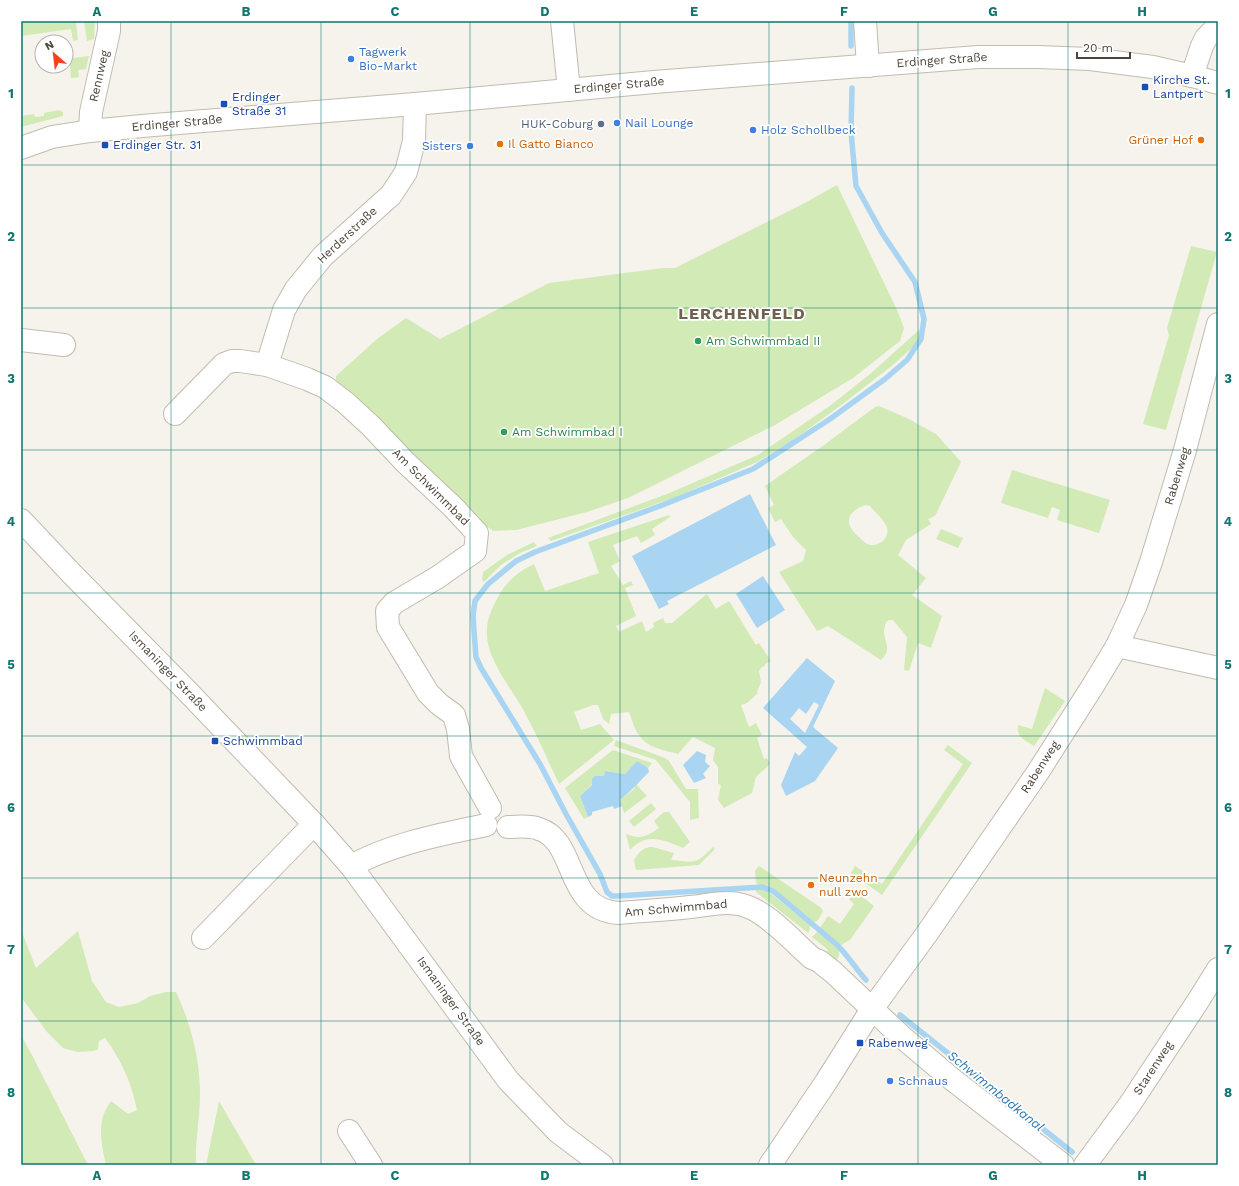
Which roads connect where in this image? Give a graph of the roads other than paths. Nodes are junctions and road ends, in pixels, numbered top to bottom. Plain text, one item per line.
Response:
1 (109, 21) edge
2 (562, 21) edge
3 (865, 21) edge
4 (1218, 26) edge
5 (868, 66) junction
6 (1192, 76) junction
7 (1218, 83) edge
8 (569, 90) junction
9 (415, 104) junction
10 (90, 131) junction
11 (21, 148) edge
12 (1218, 324) edge
13 (21, 340) edge
14 (64, 345) dead end
15 (267, 365) junction
16 (174, 414) dead end
17 (21, 520) edge
18 (1118, 646) junction
19 (1218, 668) edge
20 (488, 816) junction
21 (314, 824) junction
22 (351, 866) junction
23 (203, 938) dead end
24 (1218, 969) edge
25 (872, 1009) junction
26 (349, 1131) dead end
27 (371, 1165) edge
28 (602, 1165) edge
29 (770, 1165) edge
30 (1063, 1165) edge
31 (1085, 1165) edge

1 - 10 street, Rennweg
2 - 8 street
3 - 5 street
4 - 6 street
5 - 6 street, Erdinger Straße
5 - 8 street, Erdinger Straße
6 - 7 street, Erdinger Straße
8 - 9 street, Erdinger Straße
9 - 10 street, Erdinger Straße
9 - 15 street, Herderstraße
10 - 11 street, Erdinger Straße
12 - 18 street, Rabenweg
13 - 14 street
15 - 16 street, Am Schwimmbad
15 - 20 street, Am Schwimmbad
17 - 21 street, Ismaninger Straße
18 - 19 street
18 - 25 street, Rabenweg
20 - 22 street
20 - 25 street, Am Schwimmbad
21 - 22 street, Ismaninger Straße
21 - 23 street
22 - 28 street, Ismaninger Straße
24 - 31 street, Starenweg
25 - 29 street, Rabenweg
25 - 30 street, Am Schwimmbad
26 - 27 street

